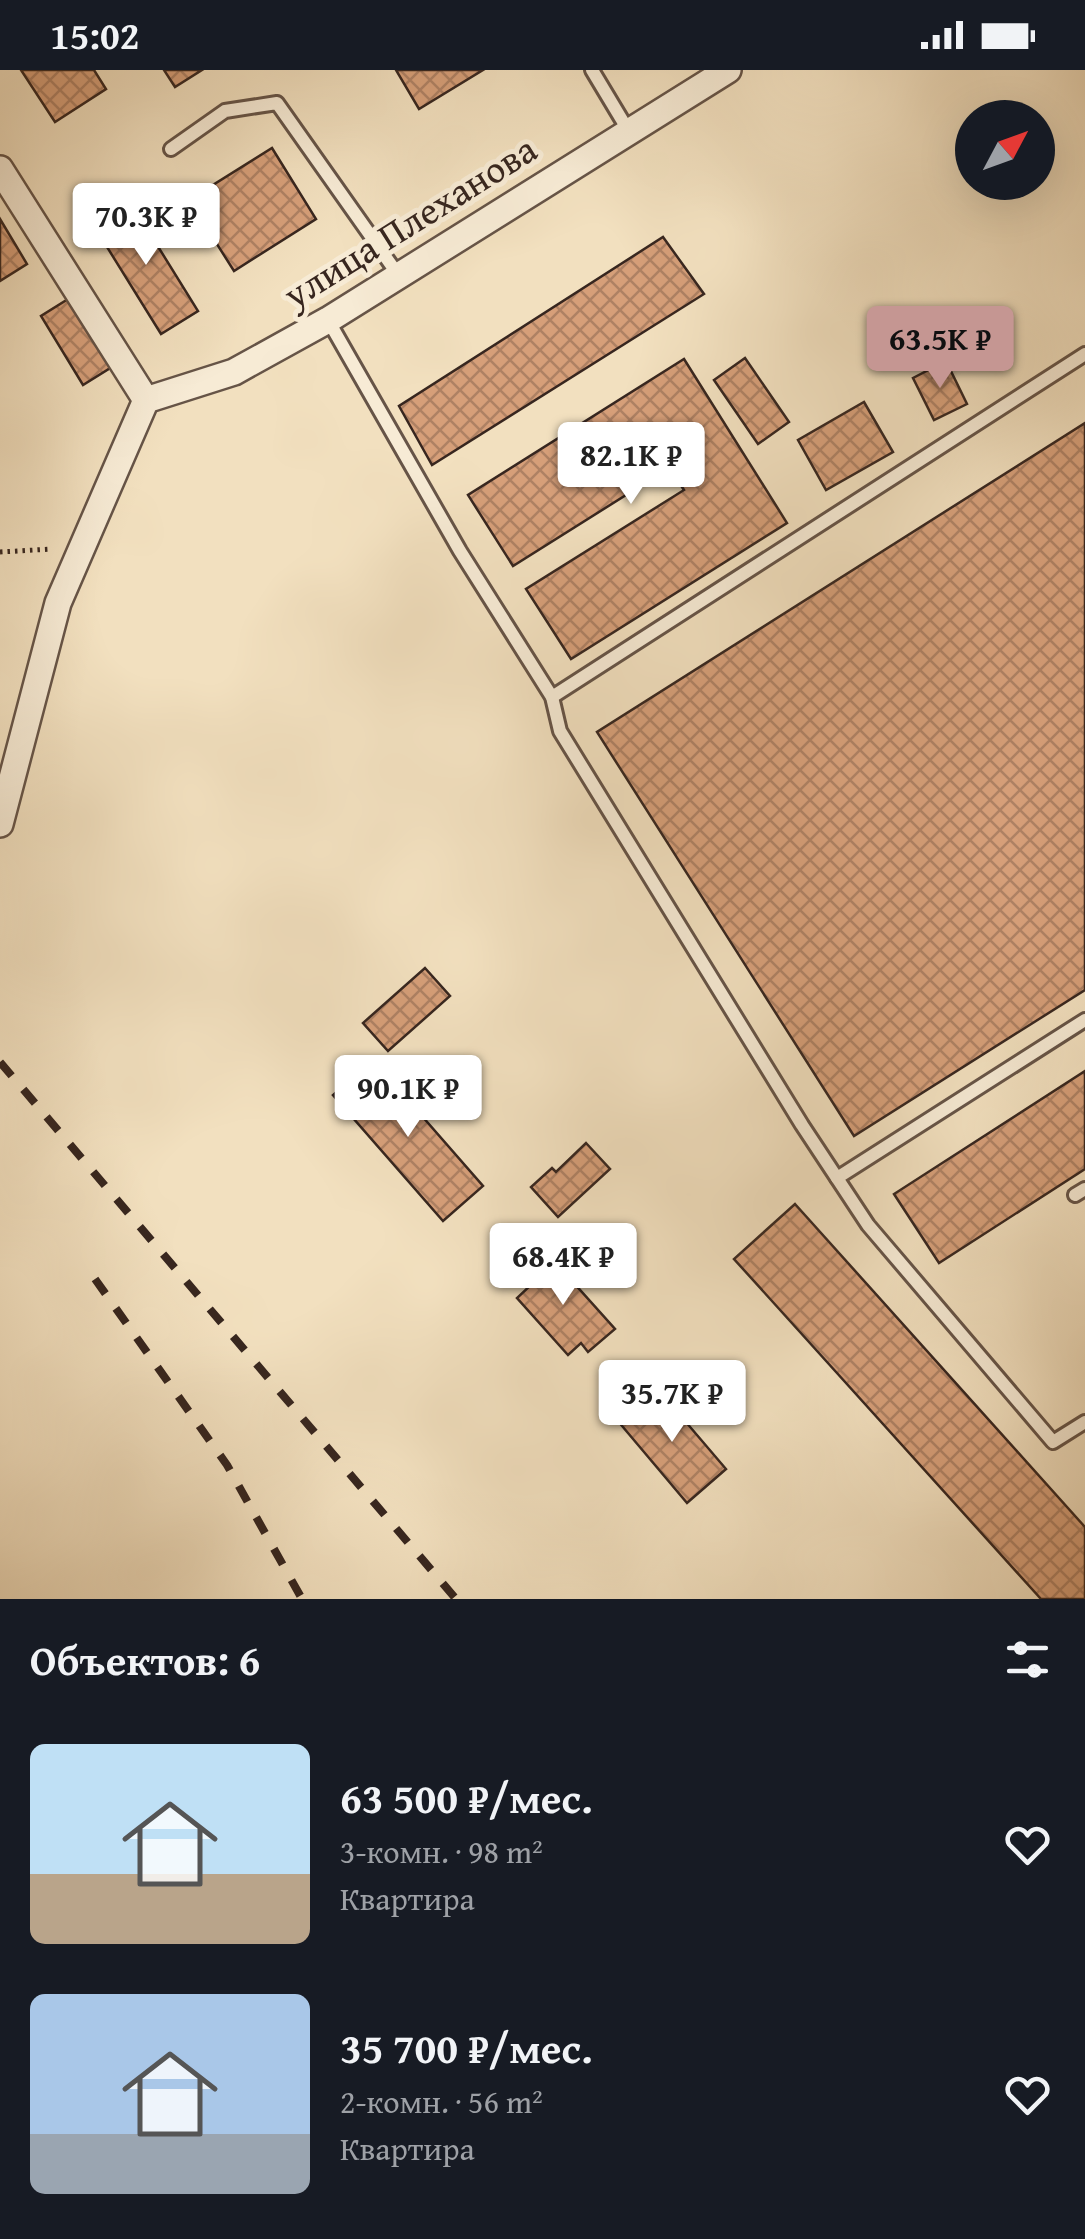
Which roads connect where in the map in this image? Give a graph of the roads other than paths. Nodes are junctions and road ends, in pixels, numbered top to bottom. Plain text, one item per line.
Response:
1 (592, 70) edge
2 (728, 70) edge
3 (628, 130) junction
4 (171, 149) dead end
5 (0, 169) edge
6 (399, 276) junction
7 (328, 320) junction
8 (1085, 354) edge
9 (146, 400) junction
10 (552, 697) junction
11 (0, 824) edge
12 (1085, 1020) edge
13 (837, 1178) junction
14 (1085, 1422) edge

1 - 3 lane
2 - 3 street, улица Плеханова
3 - 6 street, улица Плеханова
4 - 6 lane
5 - 9 street
6 - 7 street, улица Плеханова
7 - 9 street, улица Плеханова
7 - 10 lane
8 - 10 lane
9 - 11 street
10 - 13 lane
12 - 13 lane
13 - 14 lane

